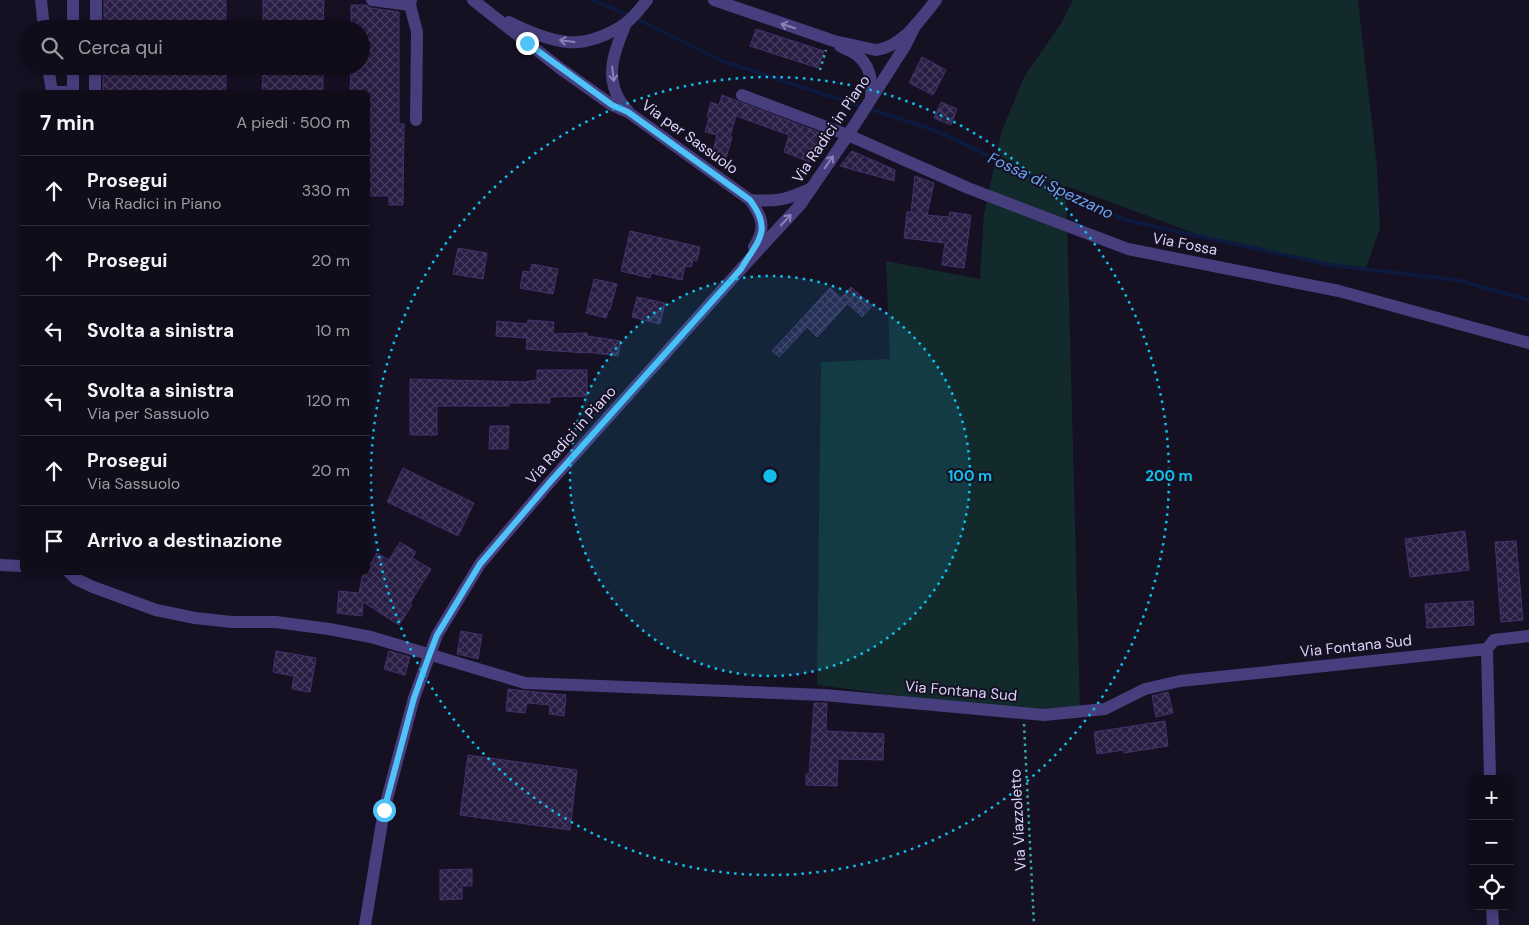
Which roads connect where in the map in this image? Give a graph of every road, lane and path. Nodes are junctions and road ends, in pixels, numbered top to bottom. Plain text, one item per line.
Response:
1 (41, 0) edge
2 (73, 0) edge
3 (96, 0) edge
4 (372, 0) edge
5 (473, 0) edge
6 (639, 0) edge
7 (647, 0) edge
8 (714, 0) edge
9 (936, 0) edge
10 (411, 3) edge
11 (497, 17) junction
12 (43, 20) edge
13 (73, 20) edge
14 (96, 20) edge
15 (916, 24) junction
16 (624, 26) junction
17 (834, 41) junction
18 (49, 75) edge
19 (73, 75) edge
20 (96, 75) edge
21 (52, 90) edge
22 (73, 90) edge
23 (95, 90) edge
24 (873, 91) junction
25 (742, 95) dead end
26 (628, 112) junction
27 (416, 120) dead end
28 (848, 135) junction
29 (811, 189) junction
30 (750, 200) junction
31 (741, 269) junction
32 (1529, 343) edge
33 (0, 564) edge
34 (20, 566) edge
35 (72, 575) edge
36 (1529, 636) edge
37 (1487, 649) junction
38 (429, 656) junction
39 (1024, 713) junction
40 (1490, 775) edge
41 (1492, 910) edge
42 (365, 925) edge
43 (1034, 925) edge
44 (1493, 925) edge

1 - 12 street
2 - 13 street
3 - 14 street
4 - 10 street
5 - 11 street
6 - 16 street
7 - 16 street
17 -> 8 street
9 - 15 street
10 - 27 street
16 -> 11 street
11 - 26 street, Via per Sassuolo
15 - 17 street
15 - 24 street, Via Radici in Piano
16 -> 26 street
17 - 24 street
18 - 21 street
19 - 22 street
20 - 23 street
24 - 28 street, Via Radici in Piano
25 - 28 street
26 - 30 street, Via per Sassuolo
29 -> 28 street, Via Radici in Piano
28 - 32 street, Via Fossa
29 - 30 street
31 -> 29 street, Via Radici in Piano
30 - 31 street
31 - 38 street, Via Radici in Piano
33 - 34 street
35 - 38 street, Via Fontana Sud
36 - 37 street, Via Fontana Sud
37 - 39 street, Via Fontana Sud
37 - 40 street
38 - 39 street, Via Fontana Sud
38 - 42 street, Via Radici in Piano
39 - 43 path, Via Viazzoletto
41 - 44 street

